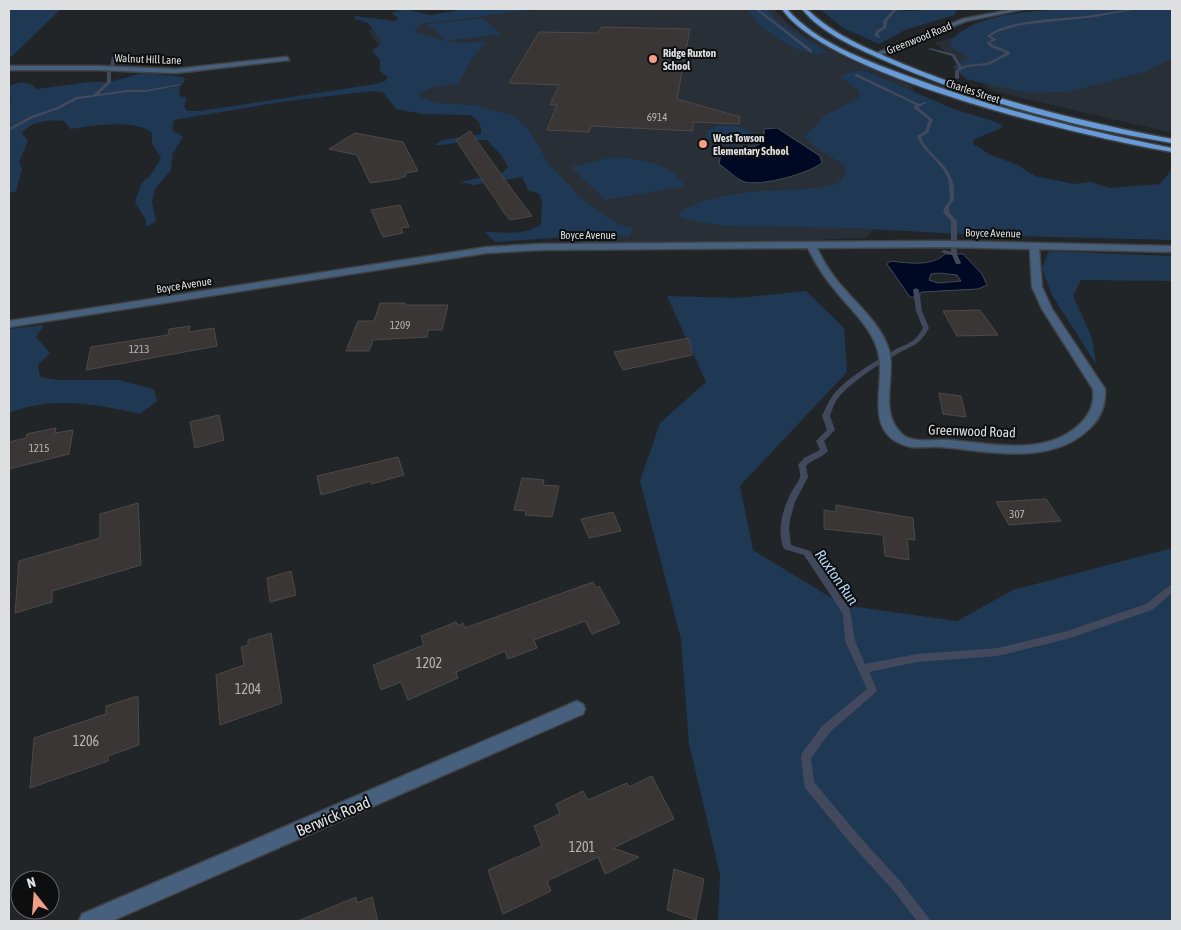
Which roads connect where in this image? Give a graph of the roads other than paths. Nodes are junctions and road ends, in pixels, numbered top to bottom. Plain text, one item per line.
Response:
1 (784, 9) edge
2 (804, 9) edge
3 (1021, 9) edge
4 (875, 55) junction
5 (286, 59) dead end
6 (9, 68) edge
7 (1172, 141) edge
8 (1172, 150) edge
9 (1034, 245) junction
10 (812, 246) junction
11 (1172, 249) edge
12 (9, 324) edge
13 (577, 710) dead end
14 (89, 921) edge

1 - 8 main road, Charles Street
2 - 4 main road, Charles Street
3 - 4 street, Greenwood Road
4 - 7 main road, Charles Street
5 - 6 street, Walnut Hill Lane
9 - 10 street, Boyce Avenue
9 - 10 street, Greenwood Road
9 - 11 street, Boyce Avenue
10 - 12 street, Boyce Avenue
13 - 14 street, Berwick Road

